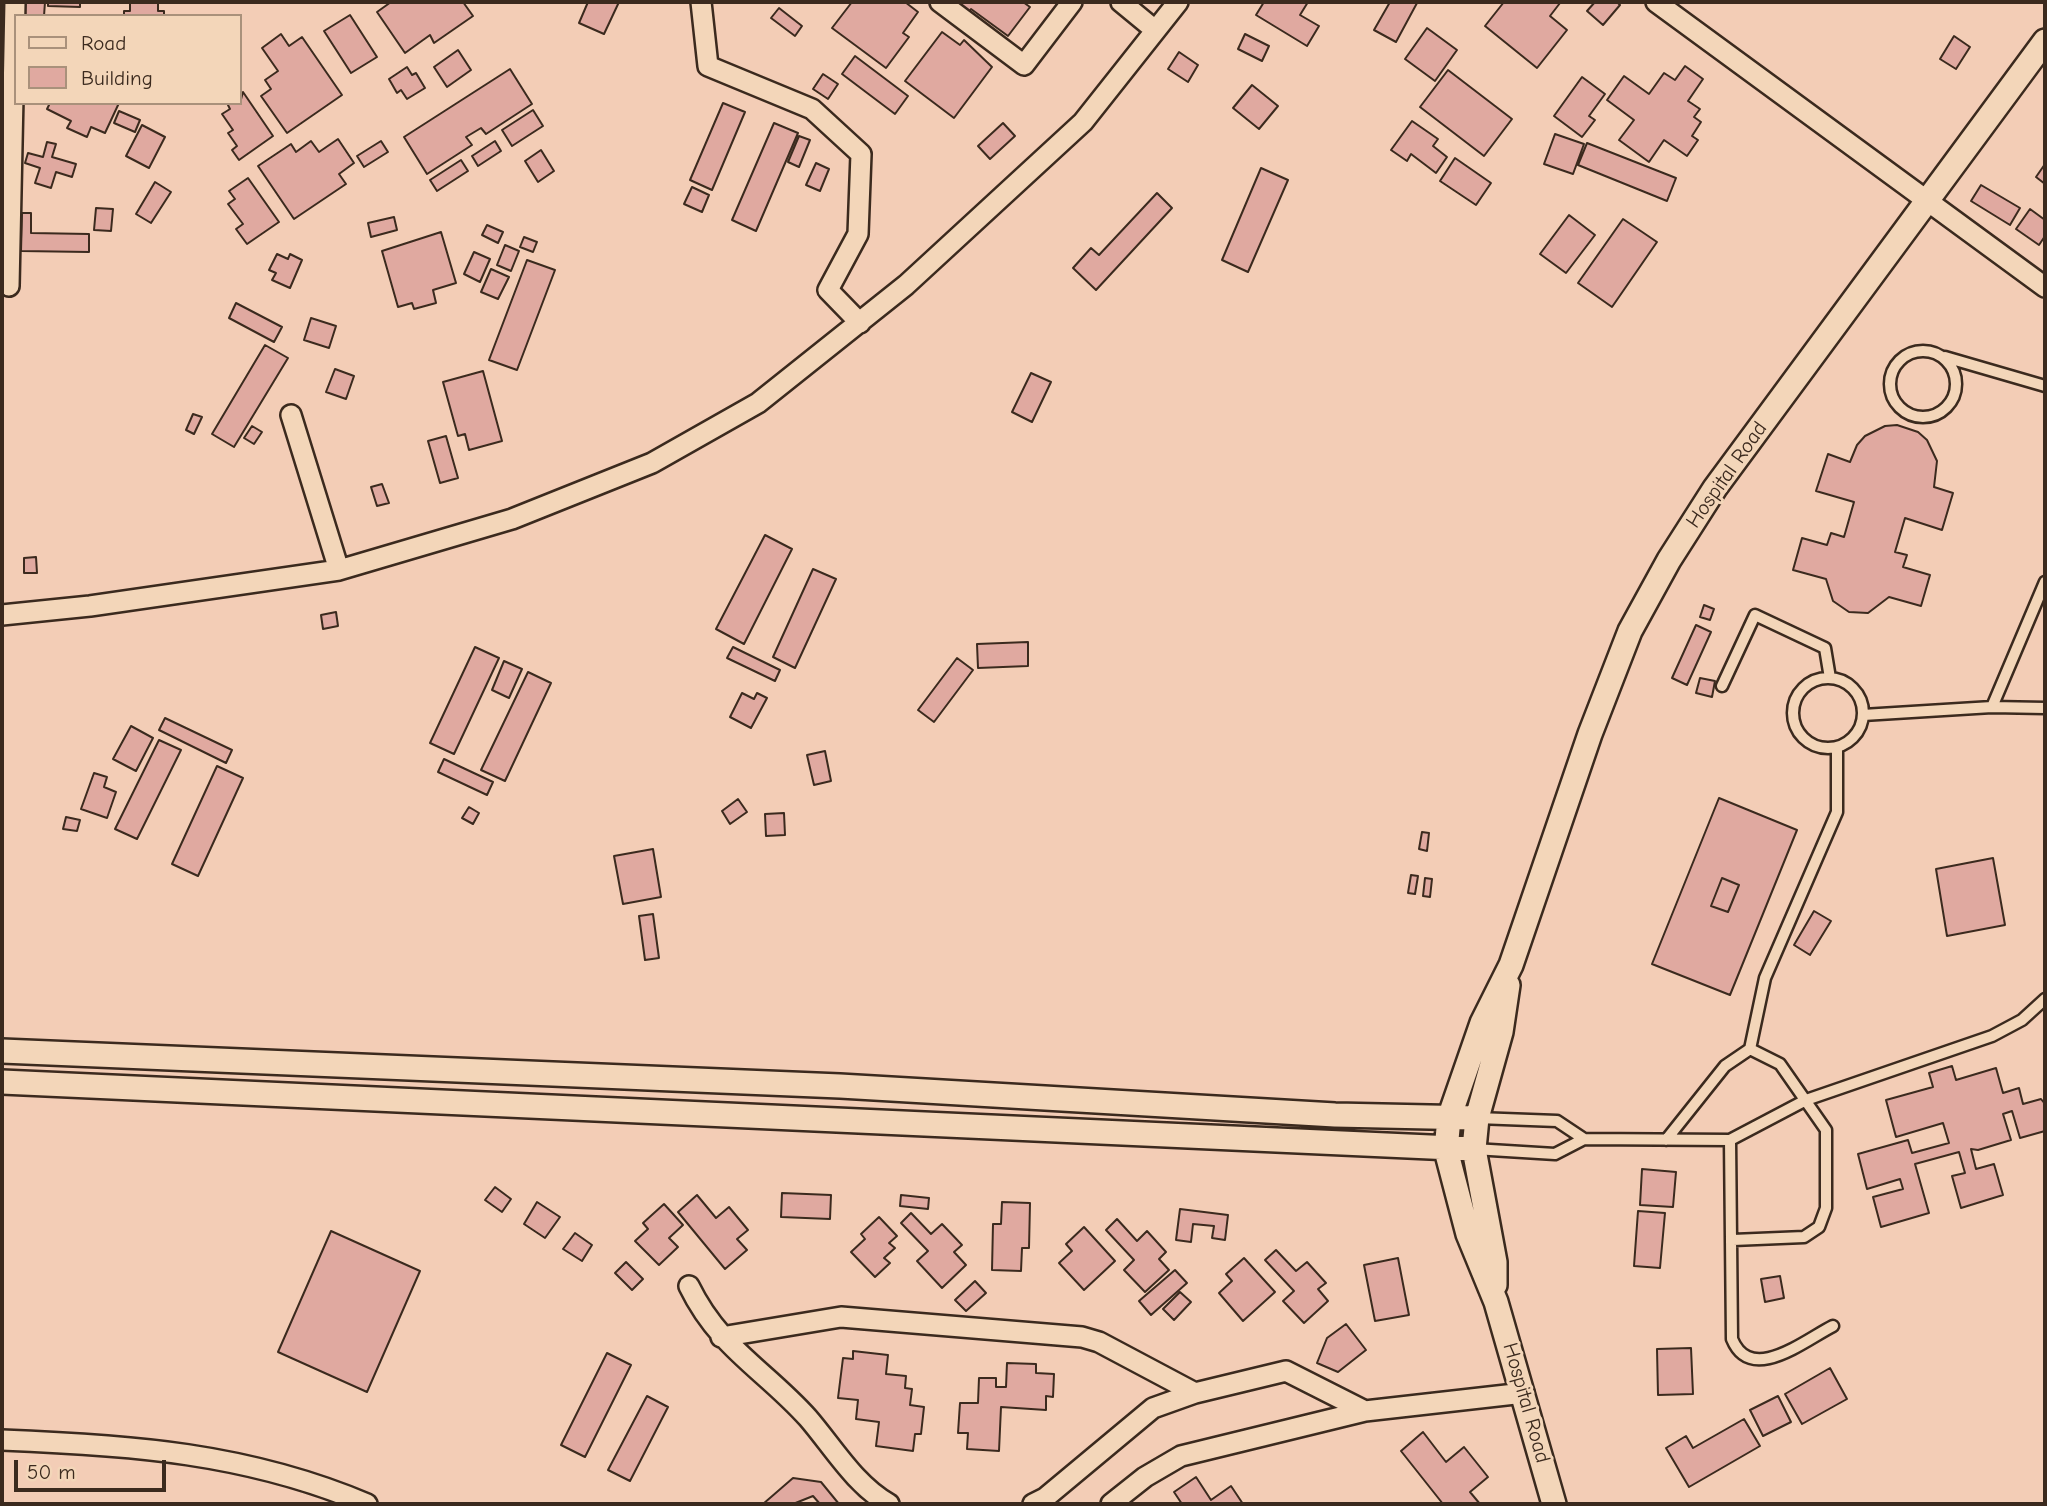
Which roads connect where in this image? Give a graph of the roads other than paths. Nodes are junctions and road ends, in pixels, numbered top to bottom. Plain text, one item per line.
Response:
1 (701, 2) edge
2 (940, 2) edge
3 (1072, 2) edge
4 (1121, 2) edge
5 (1178, 2) edge
6 (1656, 2) edge
7 (1155, 30) junction
8 (2045, 41) edge
9 (14, 83) edge
10 (1927, 202) junction
11 (9, 286) dead end
12 (2045, 287) edge
13 (860, 323) junction
14 (1944, 357) junction
15 (2045, 386) edge
16 (291, 415) dead end
17 (339, 570) junction
18 (2045, 582) edge
19 (2, 615) edge
20 (1830, 678) junction
21 (1722, 687) dead end
22 (1992, 707) junction
23 (2045, 708) edge
24 (1863, 715) junction
25 (1837, 747) junction
26 (1511, 965) junction
27 (2045, 999) edge
28 (1750, 1049) junction
29 (2, 1051) edge
30 (346, 1064) junction
31 (2, 1082) edge
32 (840, 1086) junction
33 (345, 1096) junction
34 (1807, 1100) junction
35 (1335, 1115) junction
36 (839, 1118) junction
37 (1449, 1118) junction
38 (1476, 1118) junction
39 (1584, 1139) junction
40 (1666, 1140) junction
41 (1730, 1140) junction
42 (1335, 1145) junction
43 (1474, 1149) junction
44 (1446, 1150) junction
45 (1733, 1240) junction
46 (689, 1286) dead end
47 (1496, 1302) junction
48 (1833, 1326) dead end
49 (721, 1337) junction
50 (1195, 1393) junction
51 (1524, 1393) junction
52 (1365, 1411) junction
53 (2, 1440) edge
54 (367, 1504) edge
55 (889, 1504) edge
56 (1033, 1504) edge
57 (1111, 1504) edge
58 (1554, 1504) edge

1 - 13 street
2 - 3 street
4 - 7 street
5 - 7 street
6 - 10 street
7 - 13 street
8 - 10 street, Hospital Road
9 - 11 street
10 - 12 street
10 - 26 street, Hospital Road
13 - 17 street
14 - 14 lane
14 - 15 lane
16 - 17 street
17 - 19 street
18 - 22 lane
20 - 21 lane
20 - 24 lane
20 - 25 lane
22 - 23 lane
22 - 24 lane
24 - 25 lane
25 - 28 lane
26 - 37 street
26 - 38 street
27 - 34 lane
28 - 34 lane
28 - 40 lane
29 - 30 street
30 - 32 street
30 - 33 street
31 - 33 street
32 - 35 street
32 - 36 street
33 - 36 street
34 - 41 lane
34 - 45 lane
35 - 37 street
35 - 42 street
36 - 42 street
37 - 38 street
37 - 44 street
38 - 39 lane
38 - 43 street
39 - 40 lane
39 - 43 lane
40 - 41 lane
41 - 45 lane
42 - 44 street
43 - 44 street
43 - 47 street
44 - 47 street
45 - 48 lane
46 - 49 street
47 - 51 street, Hospital Road
49 - 50 street
49 - 55 street
50 - 52 street
50 - 56 street
51 - 52 street
51 - 58 street, Hospital Road
52 - 57 street
53 - 54 street

